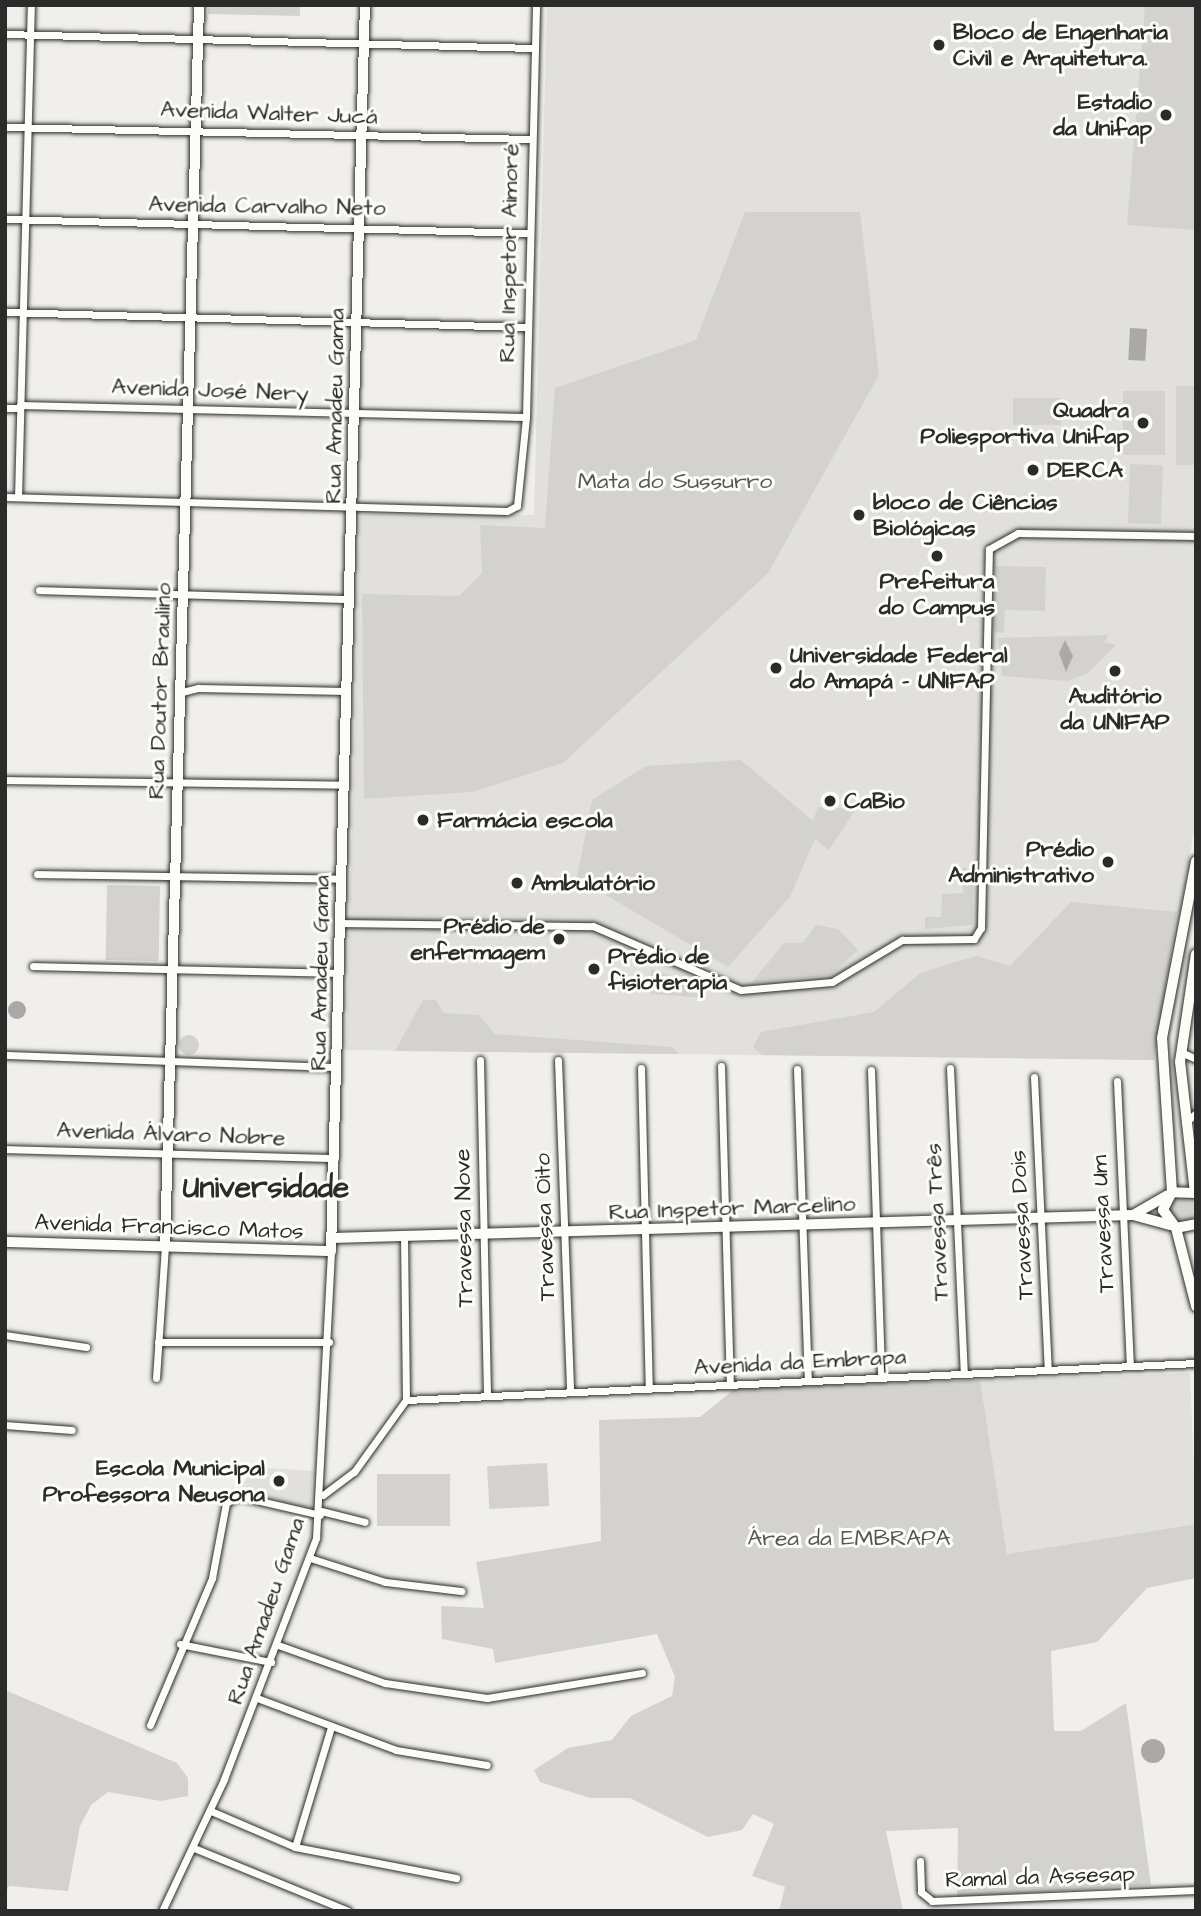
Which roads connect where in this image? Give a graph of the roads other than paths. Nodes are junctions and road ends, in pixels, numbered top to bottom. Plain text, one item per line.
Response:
1 (31, 5) edge
2 (199, 5) edge
3 (365, 5) edge
4 (536, 5) edge
5 (5, 34) edge
6 (31, 35) junction
7 (198, 37) junction
8 (363, 41) junction
9 (534, 48) junction
10 (5, 127) edge
11 (29, 128) junction
12 (197, 129) junction
13 (361, 136) junction
14 (531, 139) junction
15 (5, 219) edge
16 (25, 219) junction
17 (192, 223) junction
18 (359, 228) junction
19 (528, 233) junction
20 (5, 312) edge
21 (22, 312) junction
22 (190, 316) junction
23 (356, 321) junction
24 (526, 327) junction
25 (20, 406) junction
26 (187, 407) junction
27 (5, 408) edge
28 (354, 414) junction
29 (526, 417) junction
30 (5, 497) edge
31 (18, 497) junction
32 (186, 504) junction
33 (352, 508) junction
34 (1196, 536) edge
35 (39, 590) dead end
36 (183, 595) junction
37 (349, 599) junction
38 (346, 691) junction
39 (178, 693) junction
40 (5, 780) edge
41 (175, 782) junction
42 (344, 785) junction
43 (1196, 861) edge
44 (37, 874) dead end
45 (173, 876) junction
46 (341, 879) junction
47 (340, 923) junction
48 (1196, 954) edge
49 (33, 966) dead end
50 (172, 970) junction
51 (339, 973) junction
52 (1181, 1052) junction
53 (5, 1055) edge
54 (1196, 1059) edge
55 (480, 1060) dead end
56 (558, 1060) dead end
57 (170, 1061) junction
58 (721, 1066) dead end
59 (337, 1067) junction
60 (641, 1068) dead end
61 (950, 1068) dead end
62 (797, 1069) dead end
63 (871, 1070) dead end
64 (1034, 1077) dead end
65 (1117, 1081) dead end
66 (1196, 1113) edge
67 (1185, 1124) junction
68 (5, 1149) edge
69 (167, 1153) junction
70 (335, 1157) junction
71 (1170, 1193) junction
72 (1195, 1193) edge
73 (1133, 1215) junction
74 (1121, 1216) junction
75 (1041, 1218) junction
76 (957, 1220) junction
77 (876, 1223) junction
78 (1196, 1224) edge
79 (803, 1225) junction
80 (1173, 1226) junction
81 (725, 1227) junction
82 (645, 1229) junction
83 (564, 1232) junction
84 (484, 1234) junction
85 (404, 1237) junction
86 (332, 1238) junction
87 (5, 1242) edge
88 (165, 1246) junction
89 (331, 1251) junction
90 (1196, 1306) edge
91 (5, 1335) edge
92 (158, 1342) junction
93 (329, 1342) junction
94 (86, 1347) dead end
95 (1196, 1363) edge
96 (1130, 1366) junction
97 (1048, 1370) junction
98 (964, 1374) junction
99 (156, 1378) dead end
100 (881, 1378) junction
101 (808, 1380) junction
102 (730, 1385) junction
103 (649, 1389) junction
104 (570, 1392) junction
105 (487, 1396) junction
106 (406, 1400) junction
107 (5, 1425) edge
108 (72, 1430) dead end
109 (323, 1495) junction
110 (320, 1513) junction
111 (366, 1522) dead end
112 (310, 1558) junction
113 (461, 1591) dead end
114 (278, 1645) junction
115 (179, 1646) junction
116 (271, 1662) junction
117 (642, 1673) dead end
118 (257, 1698) junction
119 (150, 1725) dead end
120 (331, 1727) junction
121 (487, 1765) dead end
122 (211, 1811) junction
123 (295, 1847) junction
124 (194, 1848) junction
125 (920, 1861) dead end
126 (456, 1878) dead end
127 (1196, 1890) edge
128 (162, 1911) edge
129 (348, 1911) edge

1 - 6 street
2 - 7 street, Rua Doutor Braulino
3 - 8 street, Rua Amadeu Gama
4 - 9 street, Rua Inspetor Aimoré
5 - 6 street
6 - 7 street
6 - 11 street
7 - 8 street
7 - 12 street, Rua Doutor Braulino
8 - 9 street
8 - 13 street, Rua Amadeu Gama
9 - 14 street, Rua Inspetor Aimoré
10 - 11 street, Avenida Walter Jucá
11 - 12 street, Avenida Walter Jucá
11 - 16 street
12 - 13 street, Avenida Walter Jucá
12 - 17 street, Rua Doutor Braulino
13 - 14 street, Avenida Walter Jucá
13 - 18 street, Rua Amadeu Gama
14 - 19 street, Rua Inspetor Aimoré
15 - 16 street, Avenida Carvalho Neto
16 - 17 street, Avenida Carvalho Neto
16 - 21 street
17 - 18 street, Avenida Carvalho Neto
17 - 22 street, Rua Doutor Braulino
18 - 19 street, Avenida Carvalho Neto
18 - 23 street, Rua Amadeu Gama
19 - 24 street, Rua Inspetor Aimoré
20 - 21 street
21 - 22 street
21 - 25 street
22 - 23 street
22 - 26 street, Rua Doutor Braulino
23 - 24 street
23 - 28 street, Rua Amadeu Gama
24 - 29 street, Rua Inspetor Aimoré
25 - 26 street, Avenida José Nery
25 - 27 street, Avenida José Nery
25 - 31 street
26 - 28 street, Avenida José Nery
26 - 32 street, Rua Doutor Braulino
28 - 29 street, Avenida José Nery
28 - 33 street, Rua Amadeu Gama
29 - 33 street, Rua Inspetor Aimoré
30 - 31 street
31 - 32 street
32 - 33 street
32 - 36 street, Rua Doutor Braulino
33 - 37 street, Rua Amadeu Gama
34 - 47 street
35 - 36 street
36 - 37 street
36 - 39 street, Rua Doutor Braulino
37 - 38 street, Rua Amadeu Gama
38 - 39 street
38 - 42 street, Rua Amadeu Gama
39 - 41 street, Rua Doutor Braulino
40 - 41 street
41 - 42 street
41 - 45 street, Rua Doutor Braulino
42 - 46 street, Rua Amadeu Gama
43 - 71 main road
44 - 45 street
45 - 46 street
45 - 50 street, Rua Doutor Braulino
46 - 47 street, Rua Amadeu Gama
47 - 51 street, Rua Amadeu Gama
48 - 52 main road
49 - 50 street
50 - 51 street
50 - 57 street, Rua Doutor Braulino
51 - 59 street, Rua Amadeu Gama
52 - 54 street
52 - 67 main road
53 - 57 street
55 - 84 street, Travessa Nove
56 - 83 street, Travessa Oito
57 - 59 street
57 - 69 street, Rua Doutor Braulino
58 - 81 street
59 - 70 street, Rua Amadeu Gama
60 - 82 street
61 - 76 street, Travessa Três
62 - 79 street
63 - 77 street
64 - 75 street, Travessa Dois
65 - 74 street, Travessa Um
66 - 67 street
67 - 72 main road
68 - 69 street, Avenida Álvaro Nobre
69 - 70 street, Avenida Álvaro Nobre
69 - 88 street, Rua Doutor Braulino
70 - 86 street, Rua Amadeu Gama
71 - 72 main road
71 - 73 street, Rua Inspetor Marcelino
71 - 80 main road
73 - 74 street, Rua Inspetor Marcelino
73 - 80 street, Rua Inspetor Marcelino
74 - 75 street, Rua Inspetor Marcelino
74 - 96 street, Travessa Um
75 - 76 street, Rua Inspetor Marcelino
75 - 97 street, Travessa Dois
76 - 77 street, Rua Inspetor Marcelino
76 - 98 street, Travessa Três
77 - 79 street, Rua Inspetor Marcelino
77 - 100 street
78 - 80 main road
79 - 81 street, Rua Inspetor Marcelino
79 - 101 street
80 - 90 main road
81 - 82 street, Rua Inspetor Marcelino
81 - 102 street
82 - 83 street, Rua Inspetor Marcelino
82 - 103 street
83 - 84 street, Rua Inspetor Marcelino
83 - 104 street, Travessa Oito
84 - 85 street, Rua Inspetor Marcelino
84 - 105 street, Travessa Nove
85 - 86 street, Rua Inspetor Marcelino
85 - 106 street
86 - 89 street, Rua Amadeu Gama
87 - 88 street, Avenida Francisco Matos
88 - 89 street, Avenida Francisco Matos
88 - 92 street, Rua Doutor Braulino
89 - 93 street, Rua Amadeu Gama
91 - 94 street
92 - 93 street
92 - 99 street, Rua Doutor Braulino
93 - 109 street, Rua Amadeu Gama
95 - 96 street, Avenida da Embrapa
96 - 97 street, Avenida da Embrapa
97 - 98 street, Avenida da Embrapa
98 - 100 street, Avenida da Embrapa
100 - 101 street, Avenida da Embrapa
101 - 102 street, Avenida da Embrapa
102 - 103 street, Avenida da Embrapa
103 - 104 street, Avenida da Embrapa
104 - 105 street, Avenida da Embrapa
105 - 106 street, Avenida da Embrapa
106 - 109 street
107 - 108 street
109 - 110 street, Rua Amadeu Gama
110 - 111 street
110 - 112 street, Rua Amadeu Gama
110 - 115 street
112 - 113 street
112 - 114 street, Rua Amadeu Gama
114 - 116 street, Rua Amadeu Gama
114 - 117 street
115 - 116 street
115 - 119 street
116 - 118 street, Rua Amadeu Gama
118 - 120 street
118 - 122 street, Rua Amadeu Gama
120 - 121 street
120 - 123 street
122 - 123 street
122 - 124 street, Rua Amadeu Gama
123 - 126 street
124 - 128 street, Rua Amadeu Gama
124 - 129 street
125 - 127 street, Ramal da Assesap

